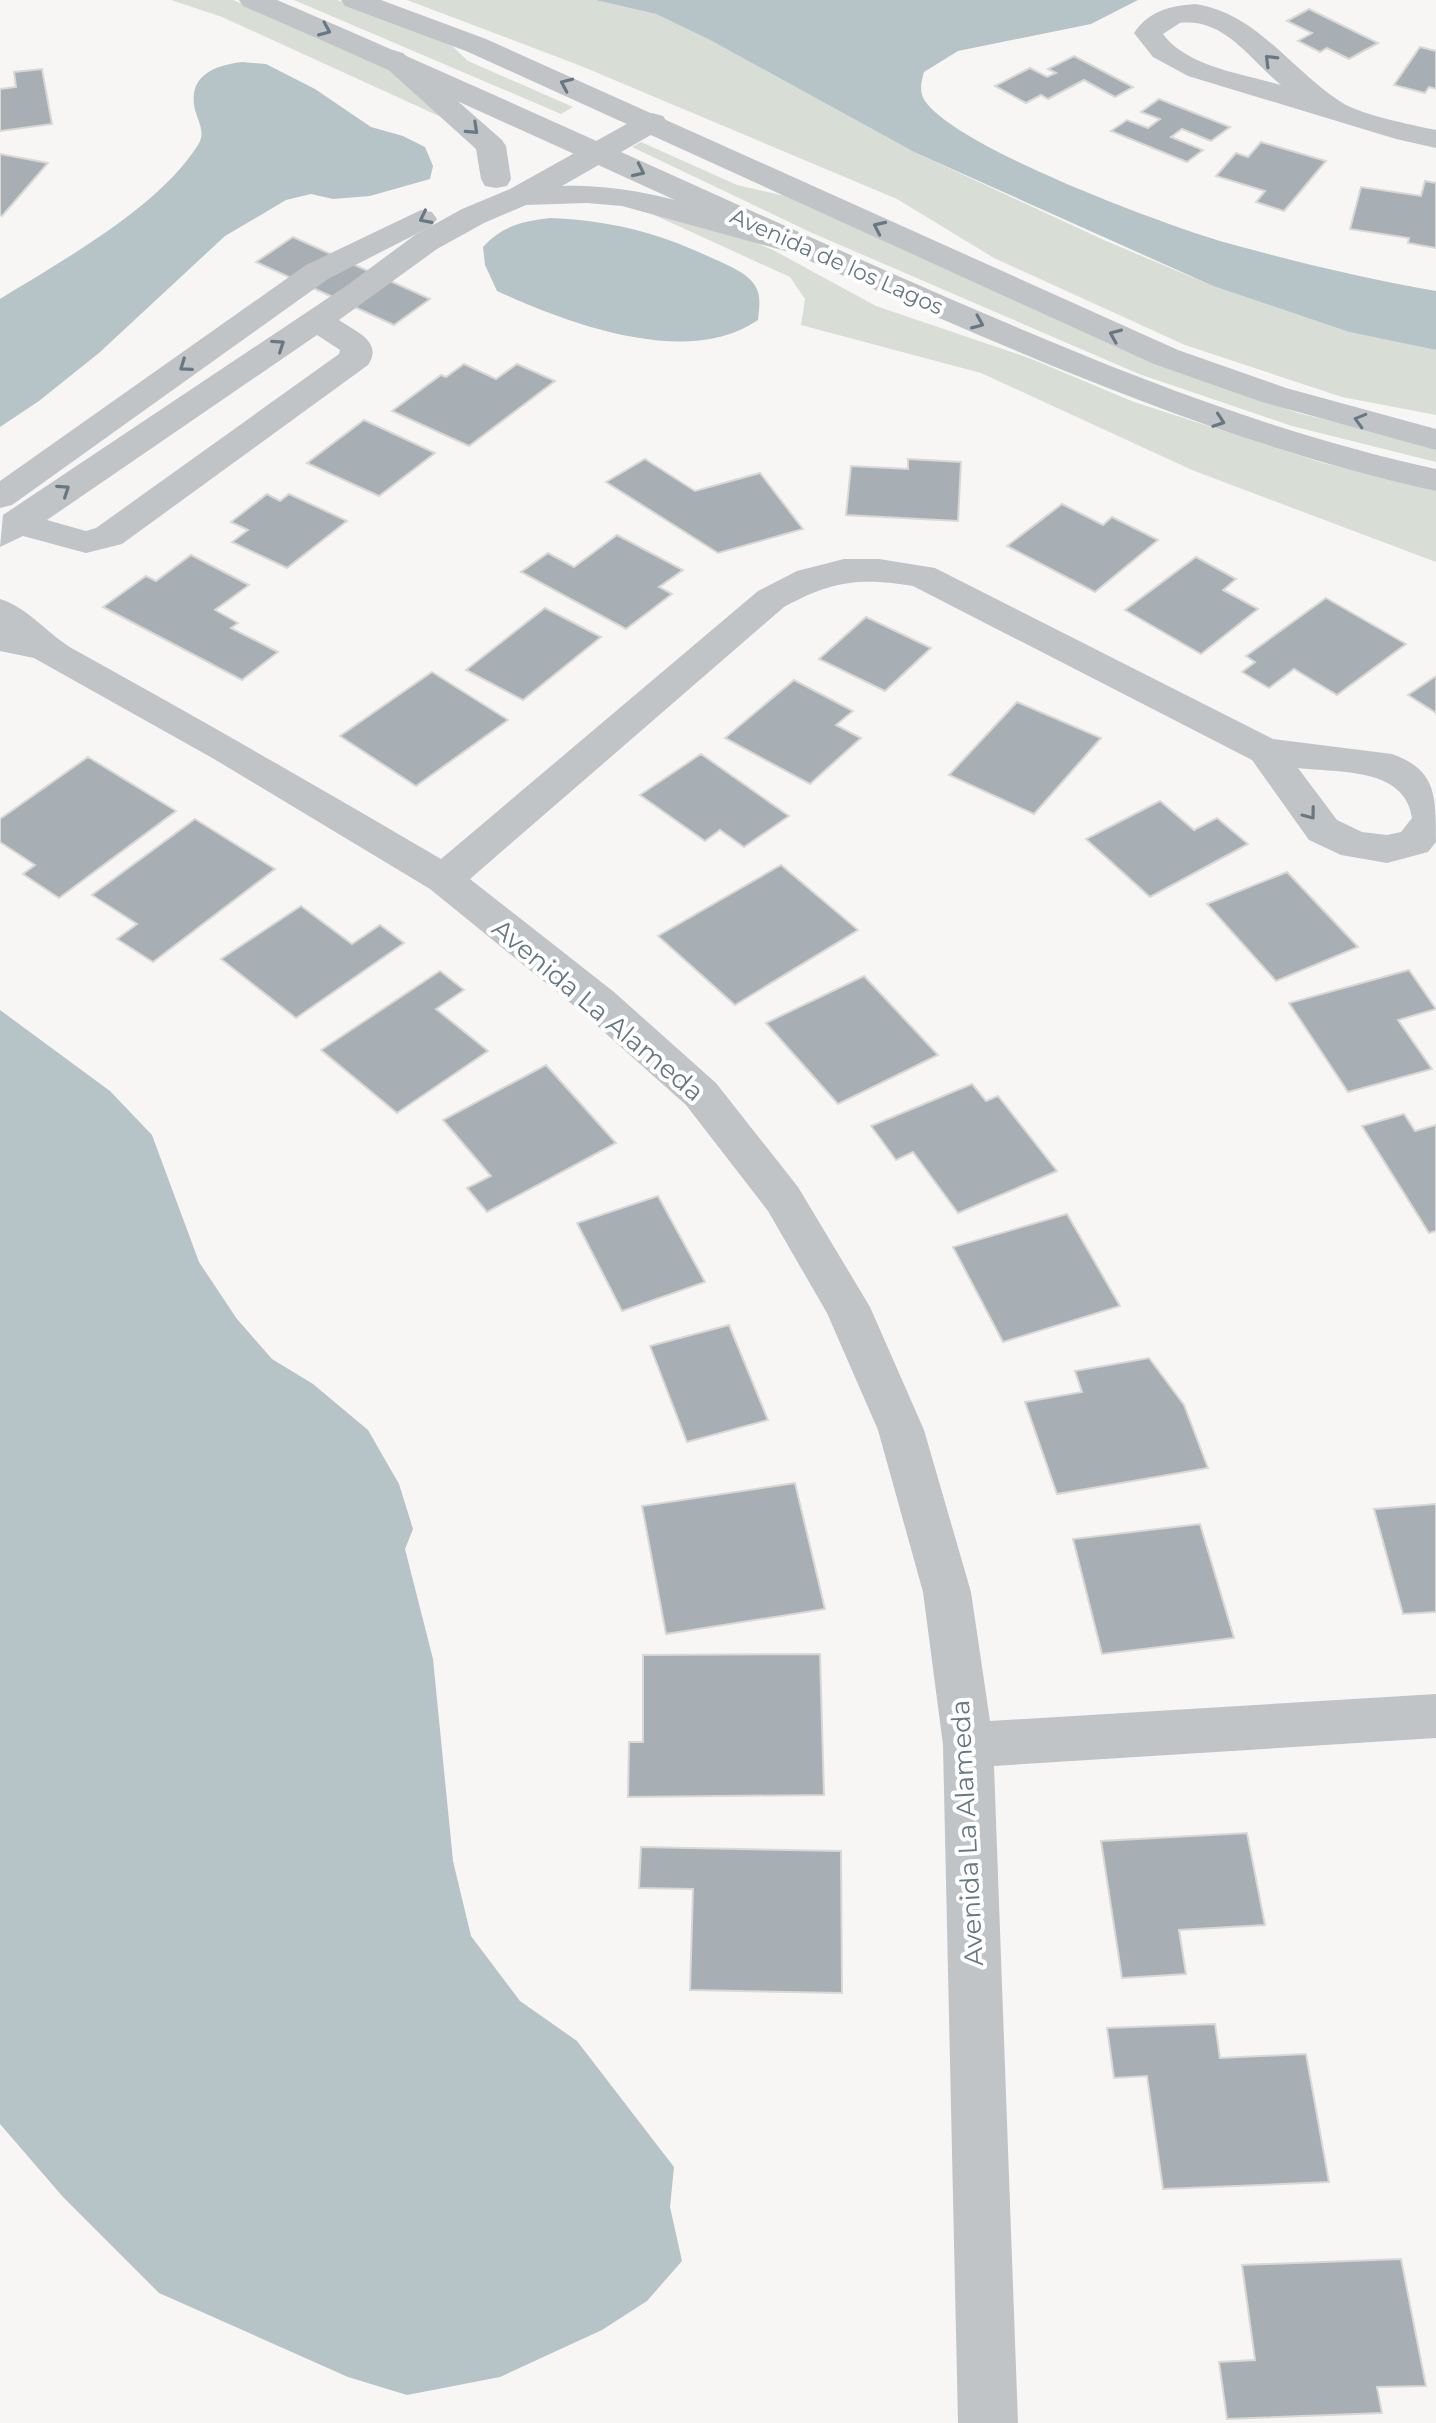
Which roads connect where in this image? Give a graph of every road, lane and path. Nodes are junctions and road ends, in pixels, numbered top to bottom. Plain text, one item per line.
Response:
1 (253, 0) edge
2 (355, 0) edge
3 (393, 59) junction
4 (617, 107) junction
5 (1331, 109) junction
6 (652, 122) junction
7 (566, 138) junction
8 (1436, 139) edge
9 (598, 153) junction
10 (508, 188) junction
11 (806, 248) junction
12 (316, 320) junction
13 (1436, 440) edge
14 (1436, 480) edge
15 (5, 519) edge
16 (0, 611) edge
17 (0, 639) edge
18 (45, 649) junction
19 (1265, 751) dead end
20 (444, 879) junction
21 (1436, 1716) edge
22 (968, 1745) junction
23 (988, 2423) edge

1 -> 3 street, Avenida de los Lagos
4 -> 2 street, Avenida de los Lagos
3 - 7 street, Avenida de los Lagos
3 -> 10 street
4 - 6 street, Avenida de los Lagos
4 - 7 street
5 -> 5 street
5 - 8 street
6 - 9 street
13 -> 6 street, Avenida de los Lagos
7 - 9 street, Avenida de los Lagos
7 - 10 street
9 - 10 street
9 -> 11 street, Avenida de los Lagos
10 - 11 street
10 - 12 street
10 -> 15 street
11 -> 14 street, Avenida de los Lagos
15 -> 12 street
12 - 15 street
16 - 18 street, Avenida La Alameda
17 - 18 street, Avenida La Alameda
18 - 20 street, Avenida La Alameda
19 - 20 street
20 - 22 street, Avenida La Alameda
21 - 22 street
22 - 23 street, Avenida La Alameda

